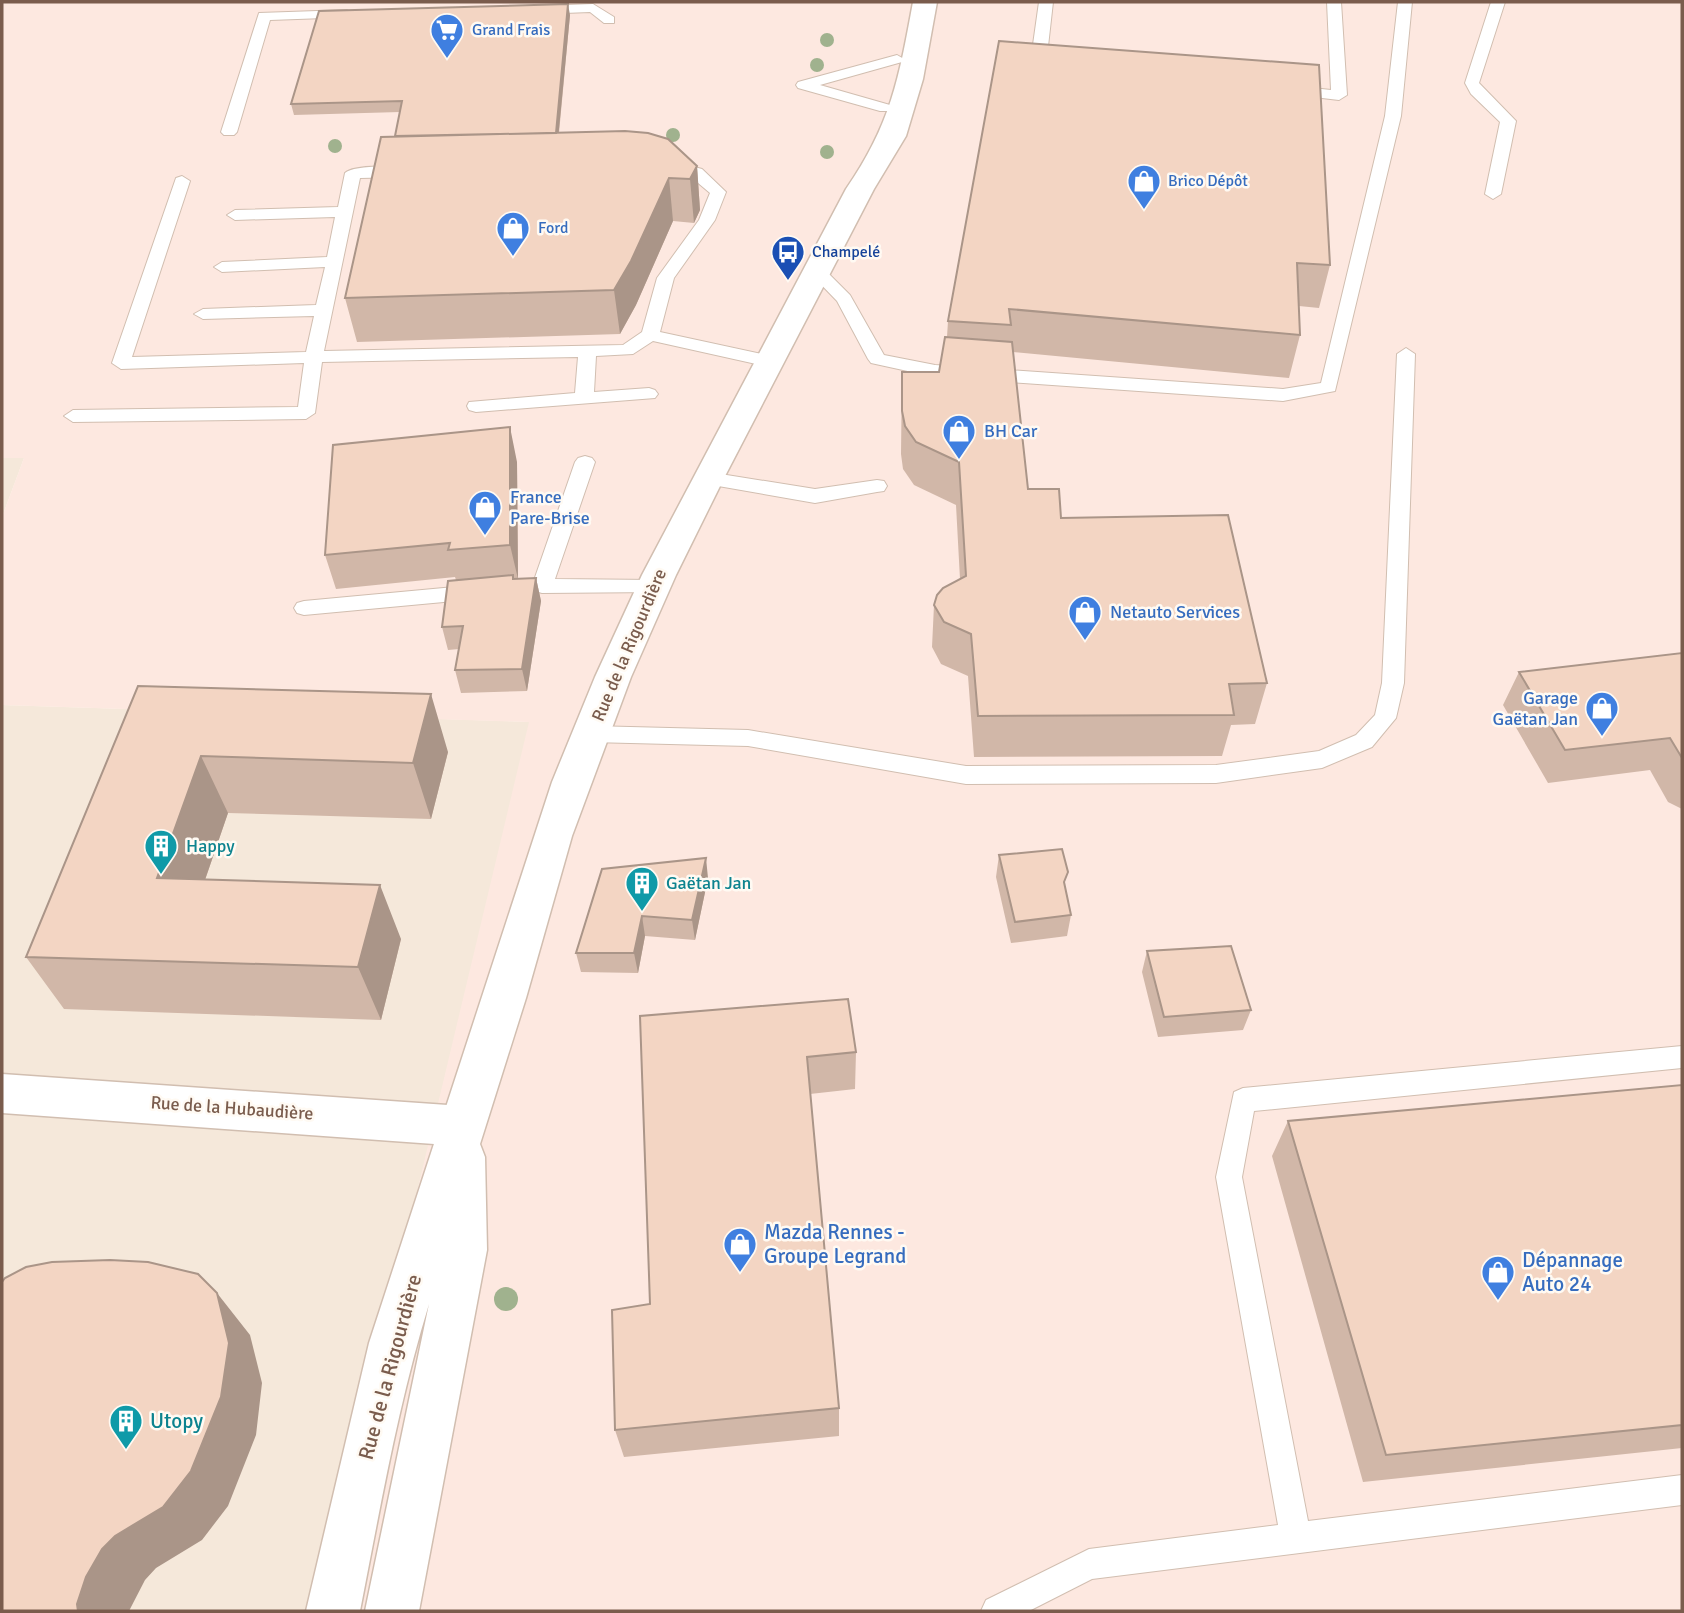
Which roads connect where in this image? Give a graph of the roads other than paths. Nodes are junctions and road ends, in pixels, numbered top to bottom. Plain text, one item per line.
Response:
1 (906, 2) edge
2 (925, 2) edge
3 (1046, 2) edge
4 (1334, 2) edge
5 (1405, 2) edge
6 (1498, 2) edge
7 (524, 10) edge
8 (360, 14) edge
9 (608, 20) dead end
10 (897, 59) junction
11 (1049, 74) edge
12 (1284, 91) edge
13 (885, 108) junction
14 (229, 132) dead end
15 (645, 165) edge
16 (423, 171) edge
17 (182, 181) dead end
18 (860, 189) junction
19 (1493, 194) dead end
20 (345, 212) junction
21 (235, 215) dead end
22 (334, 262) junction
23 (222, 267) dead end
24 (817, 272) junction
25 (324, 310) junction
26 (203, 314) dead end
27 (650, 335) junction
28 (587, 351) junction
29 (1406, 354) dead end
30 (314, 357) junction
31 (770, 361) junction
32 (649, 394) dead end
33 (584, 399) junction
34 (476, 406) dead end
35 (73, 416) dead end
36 (585, 462) dead end
37 (708, 478) junction
38 (877, 486) dead end
39 (653, 587) junction
40 (502, 589) edge
41 (304, 608) dead end
42 (591, 734) junction
43 (1682, 1057) edge
44 (2, 1093) edge
45 (462, 1126) junction
46 (1682, 1490) edge
47 (1296, 1538) junction
48 (333, 1611) edge
49 (392, 1611) edge
50 (997, 1611) edge

1 - 10 street, Rue de la Rigourdière
2 - 18 street, Rue de la Rigourdière
3 - 11 lane
4 - 12 lane
5 - 24 lane
6 - 19 lane
7 - 9 lane
8 - 14 lane
10 - 13 street, Rue de la Rigourdière
10 - 13 lane
13 - 18 street, Rue de la Rigourdière
15 - 27 lane
16 - 20 lane
17 - 30 lane
18 - 24 street, Rue de la Rigourdière
20 - 21 lane
20 - 22 lane
22 - 23 lane
22 - 25 lane
24 - 31 street, Rue de la Rigourdière
25 - 26 lane
25 - 30 lane
27 - 28 lane
27 - 31 lane
28 - 30 lane
28 - 33 lane
29 - 42 lane
30 - 35 lane
31 - 37 street, Rue de la Rigourdière
32 - 33 lane
33 - 34 lane
36 - 39 lane
37 - 38 lane
37 - 39 street, Rue de la Rigourdière
39 - 42 street, Rue de la Rigourdière
40 - 41 lane
42 - 45 street, Rue de la Rigourdière
43 - 47 lane
44 - 45 street, Rue de la Hubaudière
45 - 48 street, Rue de la Rigourdière
45 - 49 street, Rue de la Rigourdière
46 - 47 lane
47 - 50 lane

